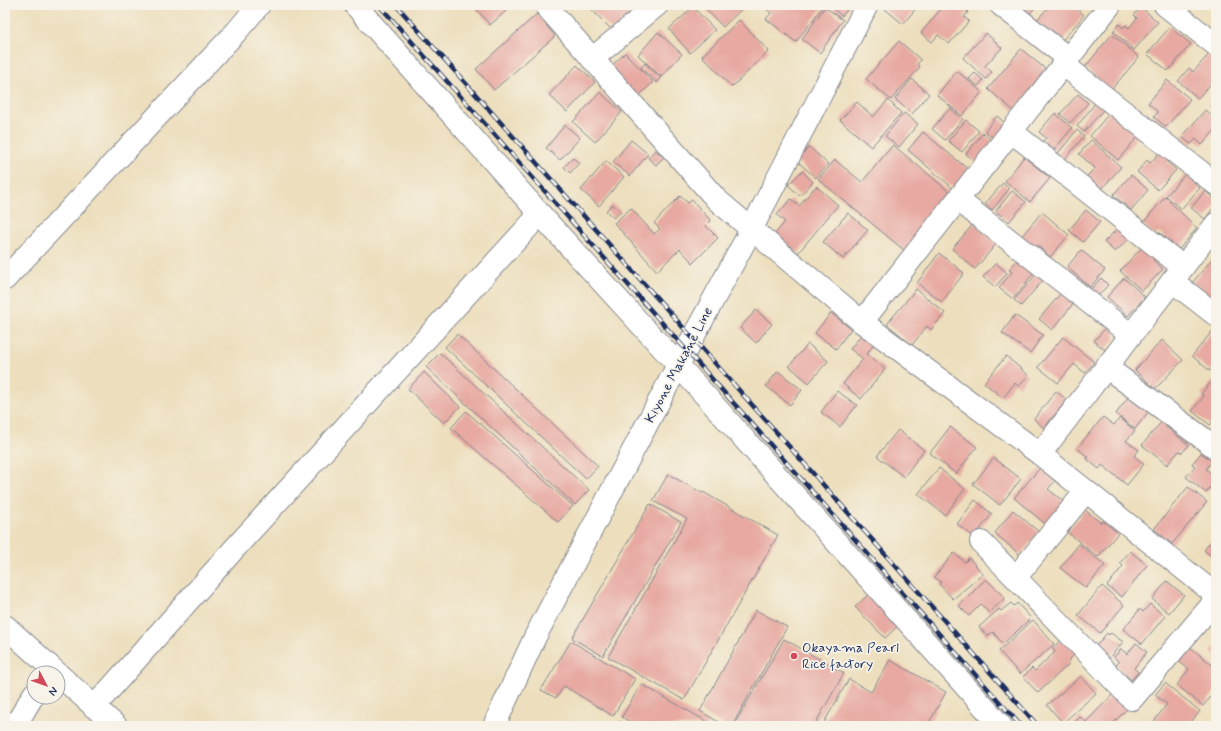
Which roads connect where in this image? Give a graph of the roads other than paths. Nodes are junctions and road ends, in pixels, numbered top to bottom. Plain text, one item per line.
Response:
1 (259, 5) edge
2 (355, 5) edge
3 (545, 5) edge
4 (657, 5) edge
5 (867, 5) edge
6 (1001, 5) edge
7 (1110, 5) edge
8 (1165, 5) edge
9 (1216, 45) edge
10 (592, 59) junction
11 (1066, 62) junction
12 (1012, 132) junction
13 (1216, 184) edge
14 (958, 200) junction
15 (540, 214) junction
16 (1216, 224) edge
17 (751, 230) junction
18 (1177, 274) junction
19 (5, 279) edge
20 (1216, 315) edge
21 (862, 322) junction
22 (1131, 335) junction
23 (678, 365) junction
24 (1106, 367) junction
25 (1216, 448) edge
26 (1040, 454) junction
27 (1086, 491) junction
28 (981, 542) dead end
29 (1016, 577) junction
30 (1216, 595) edge
31 (1216, 600) edge
32 (5, 626) edge
33 (46, 665) edge
34 (66, 683) edge
35 (27, 705) edge
36 (94, 707) junction
37 (15, 726) edge
38 (116, 726) edge
39 (494, 726) edge
40 (1001, 726) edge

1 - 19 street
2 - 15 street
3 - 10 street
4 - 10 street
5 - 17 street, Kiyone Makane Line
6 - 11 street
7 - 11 street
8 - 9 street
10 - 17 street
11 - 12 street
11 - 13 street
12 - 14 street
12 - 18 street
14 - 21 street
14 - 22 street
15 - 23 street
15 - 36 street
16 - 18 street
17 - 21 street
17 - 23 street, Kiyone Makane Line
18 - 20 street
18 - 22 street
21 - 26 street
22 - 24 street
23 - 39 street, Kiyone Makane Line
23 - 40 street
24 - 25 street
24 - 26 street
26 - 27 street
27 - 29 street
27 - 30 street
28 - 29 street
29 - 31 street
32 - 33 street
34 - 36 street
35 - 37 street
36 - 38 street

